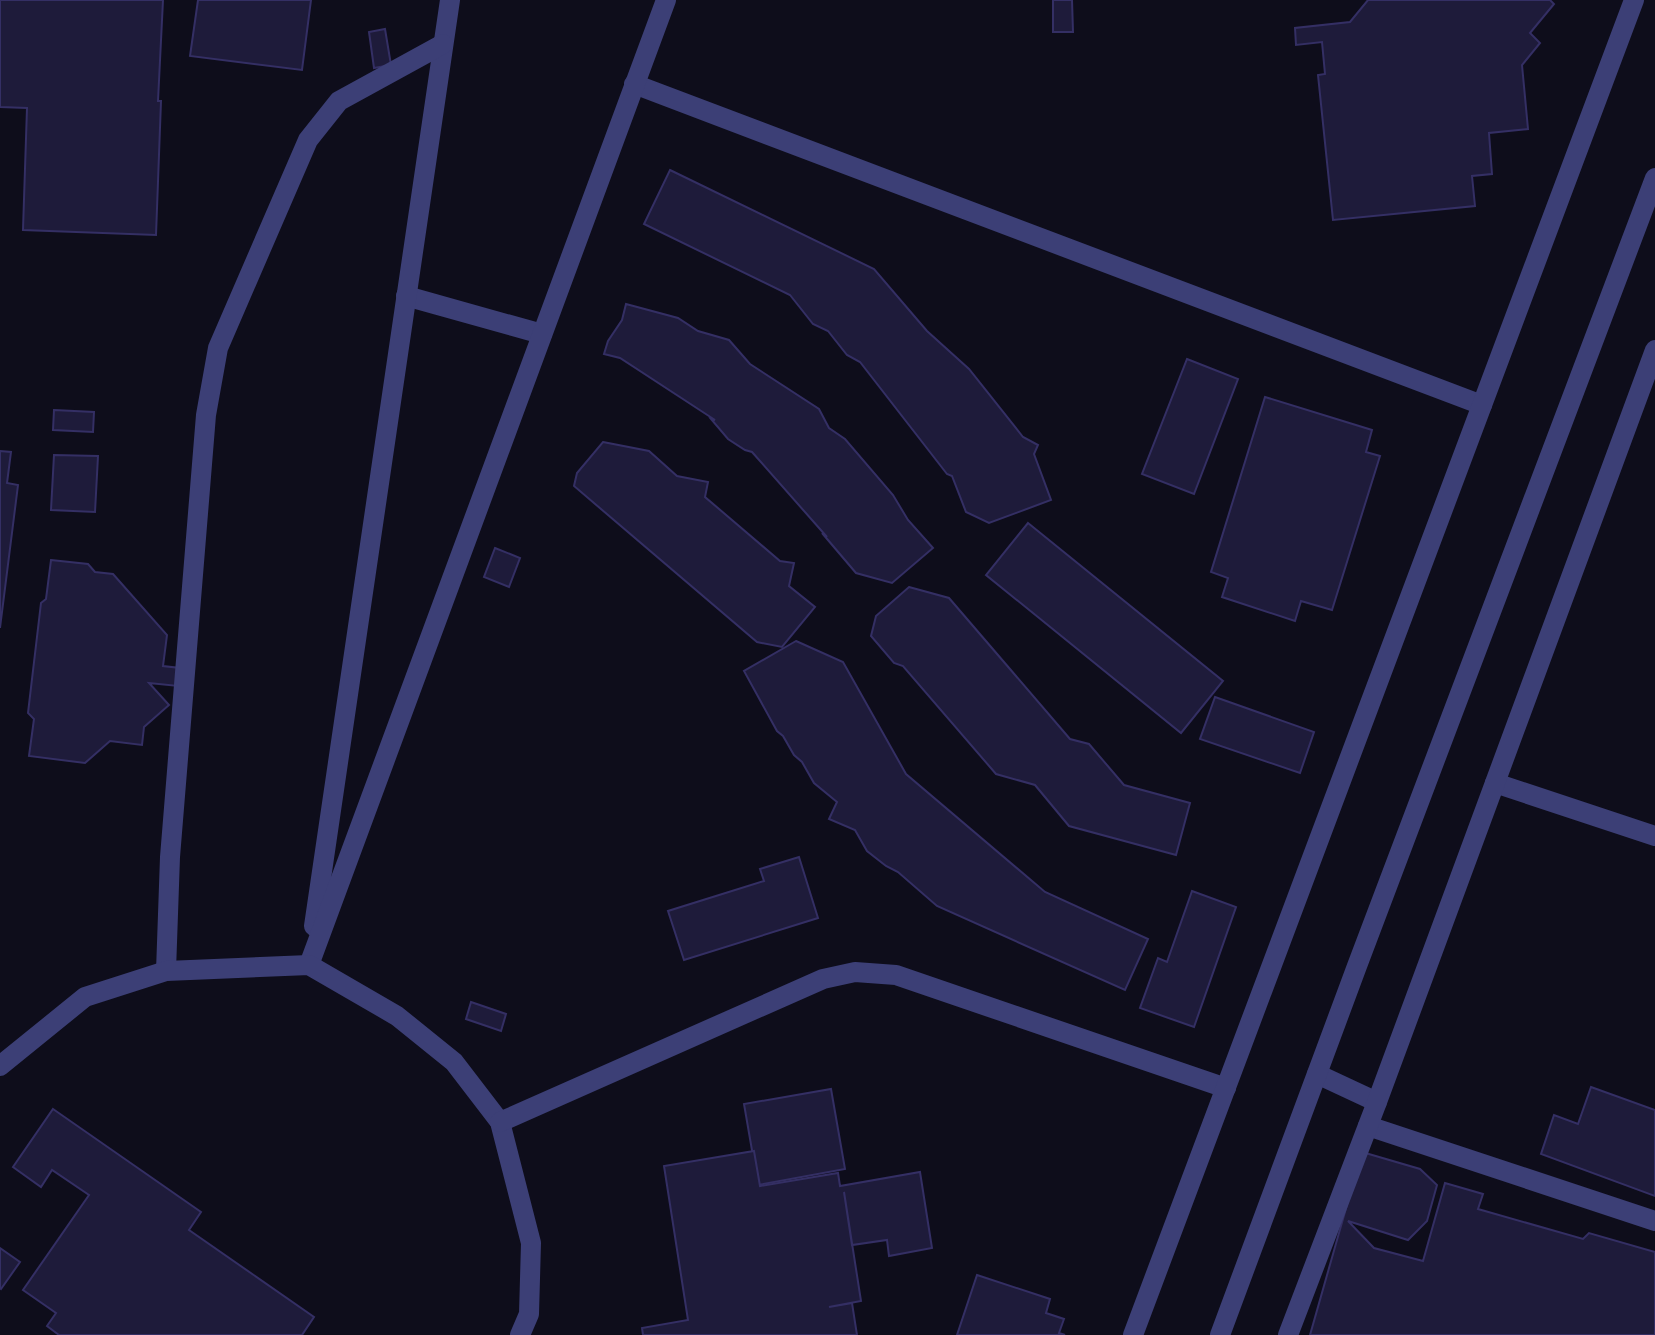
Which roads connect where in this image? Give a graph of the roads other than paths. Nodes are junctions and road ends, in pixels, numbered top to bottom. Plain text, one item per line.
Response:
1 (450, 0) edge
2 (666, 0) edge
3 (1634, 0) edge
4 (443, 44) junction
5 (634, 84) junction
6 (1655, 178) edge
7 (406, 296) junction
8 (542, 334) junction
9 (1655, 350) edge
10 (1482, 405) junction
11 (1495, 783) junction
12 (1655, 836) edge
13 (309, 965) junction
14 (166, 971) junction
15 (0, 1066) edge
16 (1317, 1074) junction
17 (1226, 1088) junction
18 (1377, 1102) junction
19 (500, 1122) junction
20 (1368, 1126) junction
21 (1655, 1221) edge
22 (520, 1335) edge
23 (1133, 1335) edge
24 (1220, 1335) edge
25 (1288, 1335) edge

1 - 4 street
2 - 5 street
3 - 10 street
4 - 7 street
4 - 14 street
5 - 8 street
5 - 10 street
6 - 16 street
7 - 8 street
7 - 13 street
8 - 13 street
9 - 11 street
10 - 17 street
11 - 12 street
11 - 18 street
13 - 14 street
13 - 19 street
14 - 15 street
16 - 18 street
16 - 24 street
17 - 19 street
17 - 23 street
18 - 20 street
19 - 22 street
20 - 21 street
20 - 25 street

